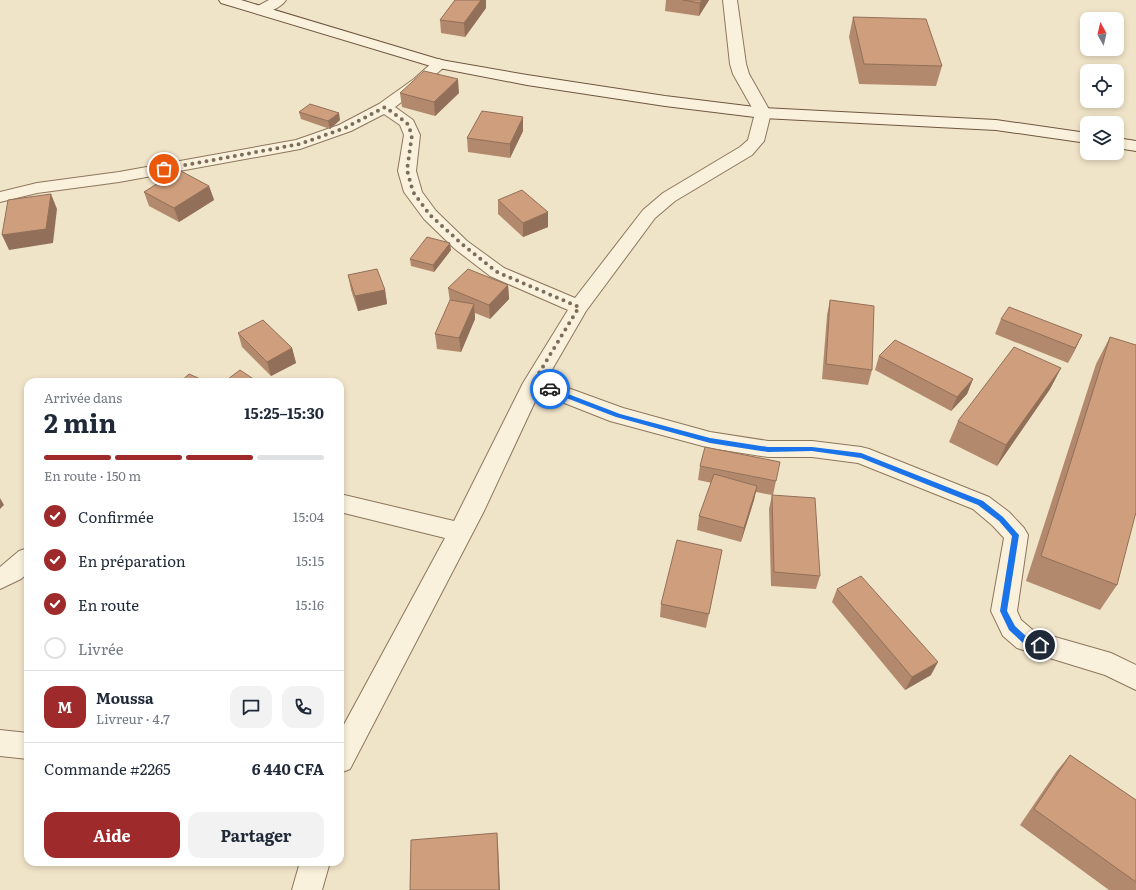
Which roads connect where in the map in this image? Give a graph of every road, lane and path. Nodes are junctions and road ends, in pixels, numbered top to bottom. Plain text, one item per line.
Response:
1 (226, 0) edge
2 (279, 0) edge
3 (730, 0) edge
4 (261, 10) junction
5 (439, 64) junction
6 (385, 107) junction
7 (763, 113) junction
8 (1080, 137) edge
9 (1124, 144) edge
10 (1136, 146) edge
11 (0, 197) edge
12 (579, 307) junction
13 (533, 383) junction
14 (344, 503) edge
15 (460, 532) junction
16 (24, 562) edge
17 (0, 579) edge
18 (1136, 678) edge
19 (0, 743) edge
20 (24, 746) edge
21 (344, 752) edge
22 (314, 866) edge
23 (307, 890) edge

1 - 4 street
2 - 4 street
3 - 7 street
4 - 5 street
5 - 6 street
5 - 7 street
6 - 11 street
6 - 12 street
7 - 8 street
7 - 12 street
9 - 10 street
12 - 13 street
13 - 15 street
13 - 18 street
14 - 15 street
15 - 21 street
16 - 17 street
19 - 20 street
22 - 23 street

